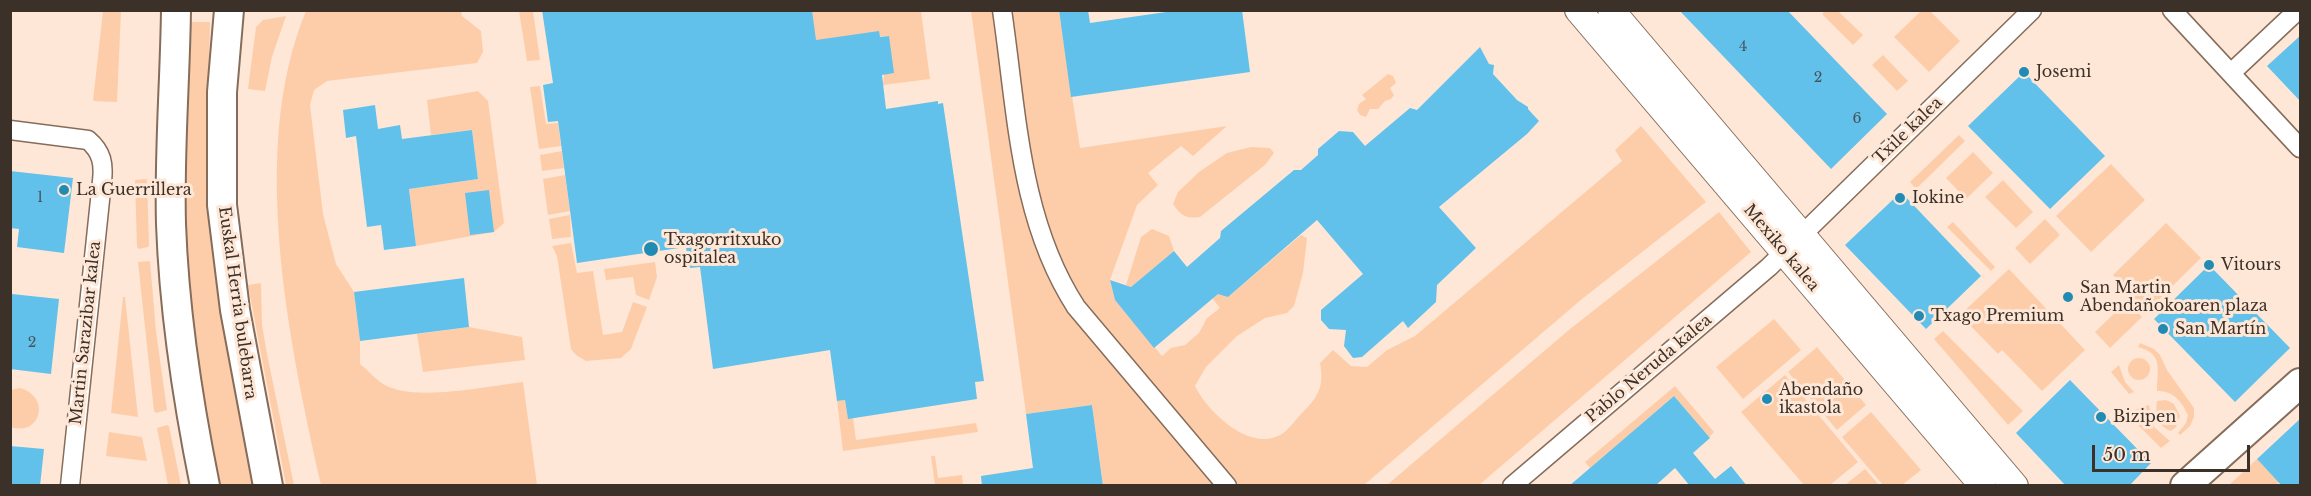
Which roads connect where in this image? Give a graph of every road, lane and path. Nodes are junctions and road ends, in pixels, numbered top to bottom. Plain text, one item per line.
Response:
1 (176, 10) edge
2 (229, 10) edge
3 (1002, 10) edge
4 (1578, 10) edge
5 (1611, 10) edge
6 (2032, 10) edge
7 (2172, 10) edge
8 (2298, 10) edge
9 (2230, 73) junction
10 (10, 130) edge
11 (2301, 148) edge
12 (1793, 243) junction
13 (2301, 384) edge
14 (70, 486) edge
15 (205, 486) edge
16 (268, 486) edge
17 (1227, 486) edge
18 (1512, 486) edge
19 (1983, 486) edge
20 (2015, 486) edge
21 (2185, 486) edge

1 - 15 main road
2 - 16 main road, Euskal Herria bulebarra
3 - 17 street
4 - 12 main road, Mexiko kalea
5 - 12 main road, Mexiko kalea
6 - 12 street, Txile kalea
7 - 9 street
8 - 9 street
9 - 11 street
10 - 14 street, Martin Sarazibar kalea
12 - 18 street, Pablo Neruda kalea
12 - 19 main road, Mexiko kalea
12 - 20 main road, Mexiko kalea
13 - 21 main road

